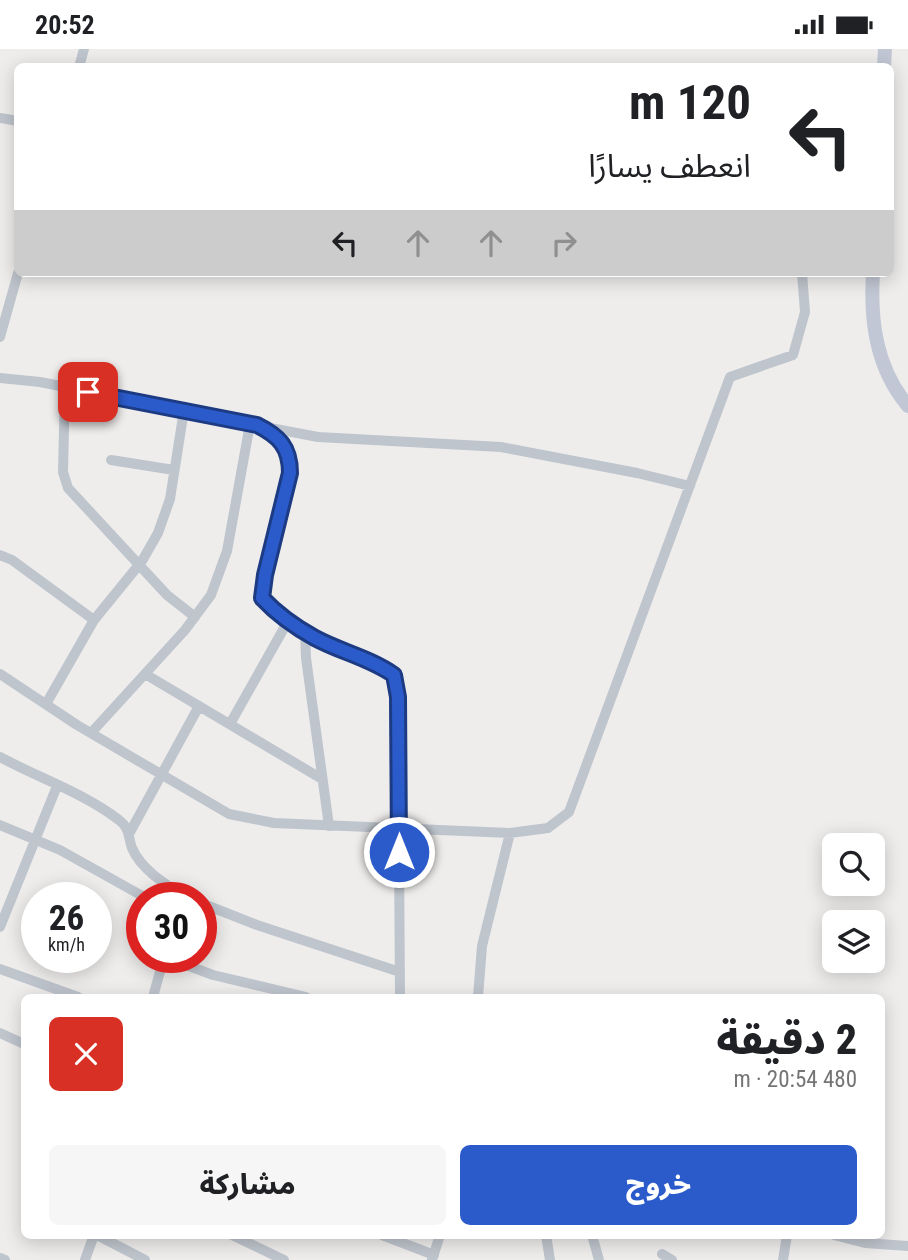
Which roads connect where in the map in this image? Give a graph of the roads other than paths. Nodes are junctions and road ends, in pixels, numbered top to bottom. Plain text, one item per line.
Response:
1 (17, 277) edge
2 (802, 277) edge
3 (873, 277) edge
4 (0, 337) edge
5 (0, 378) edge
6 (65, 387) junction
7 (908, 406) edge
8 (184, 410) junction
9 (250, 424) junction
10 (111, 460) dead end
11 (174, 470) junction
12 (690, 486) junction
13 (0, 555) edge
14 (139, 565) junction
15 (195, 617) junction
16 (94, 620) junction
17 (288, 621) junction
18 (304, 631) junction
19 (0, 674) edge
20 (145, 674) junction
21 (46, 704) junction
22 (199, 706) junction
23 (230, 724) junction
24 (91, 733) junction
25 (0, 757) edge
26 (161, 775) junction
27 (322, 779) junction
28 (57, 786) junction
29 (0, 825) edge
30 (328, 826) junction
31 (399, 829) junction
32 (130, 834) junction
33 (510, 834) junction
34 (35, 839) junction
35 (161, 882) edge
36 (126, 887) edge
37 (6, 897) edge
38 (217, 909) edge
39 (0, 927) edge
40 (0, 968) edge
41 (400, 972) junction
42 (160, 973) edge
43 (208, 973) edge
44 (270, 993) edge
45 (70, 994) edge
46 (154, 994) edge
47 (400, 994) edge
48 (478, 994) edge
49 (0, 1033) edge
50 (21, 1043) edge
51 (94, 1239) edge
52 (104, 1239) edge
53 (240, 1239) edge
54 (391, 1239) edge
55 (439, 1239) edge
56 (547, 1239) edge
57 (593, 1239) edge
58 (786, 1239) edge
59 (850, 1239) edge
60 (908, 1246) edge
61 (662, 1254) dead end
62 (433, 1257) edge
63 (0, 1258) edge
64 (5, 1260) edge
65 (85, 1260) edge
66 (145, 1260) edge
67 (284, 1260) edge
68 (550, 1260) edge
69 (599, 1260) edge
70 (672, 1260) edge
71 (783, 1260) edge

1 - 4 street
2 - 12 street
3 - 7 street
5 - 6 street
6 - 8 street
6 - 14 street
8 - 9 street
8 - 11 street
9 - 12 street
9 - 15 street
9 - 17 street
10 - 11 street
11 - 14 street
12 - 33 street
13 - 16 street
14 - 15 street
14 - 16 street
15 - 20 street
16 - 21 street
17 - 18 street
17 - 23 street
18 - 27 street
18 - 31 street
19 - 21 street
20 - 22 street
20 - 24 street
21 - 24 street
22 - 23 street
22 - 26 street
23 - 27 street
24 - 26 street
25 - 28 street
26 - 30 street
26 - 32 street
27 - 30 street
28 - 32 street
28 - 34 street
29 - 34 street
30 - 31 street
31 - 33 street
31 - 41 street
32 - 35 street
33 - 48 street
34 - 36 street
34 - 37 street
37 - 39 street
38 - 41 street
40 - 45 street
41 - 47 street
42 - 46 street
43 - 44 street
49 - 50 street
51 - 65 street
52 - 66 street
53 - 67 street
54 - 62 street
55 - 62 street
56 - 68 street
57 - 69 street
58 - 71 street
59 - 60 street
61 - 70 street
63 - 64 street

